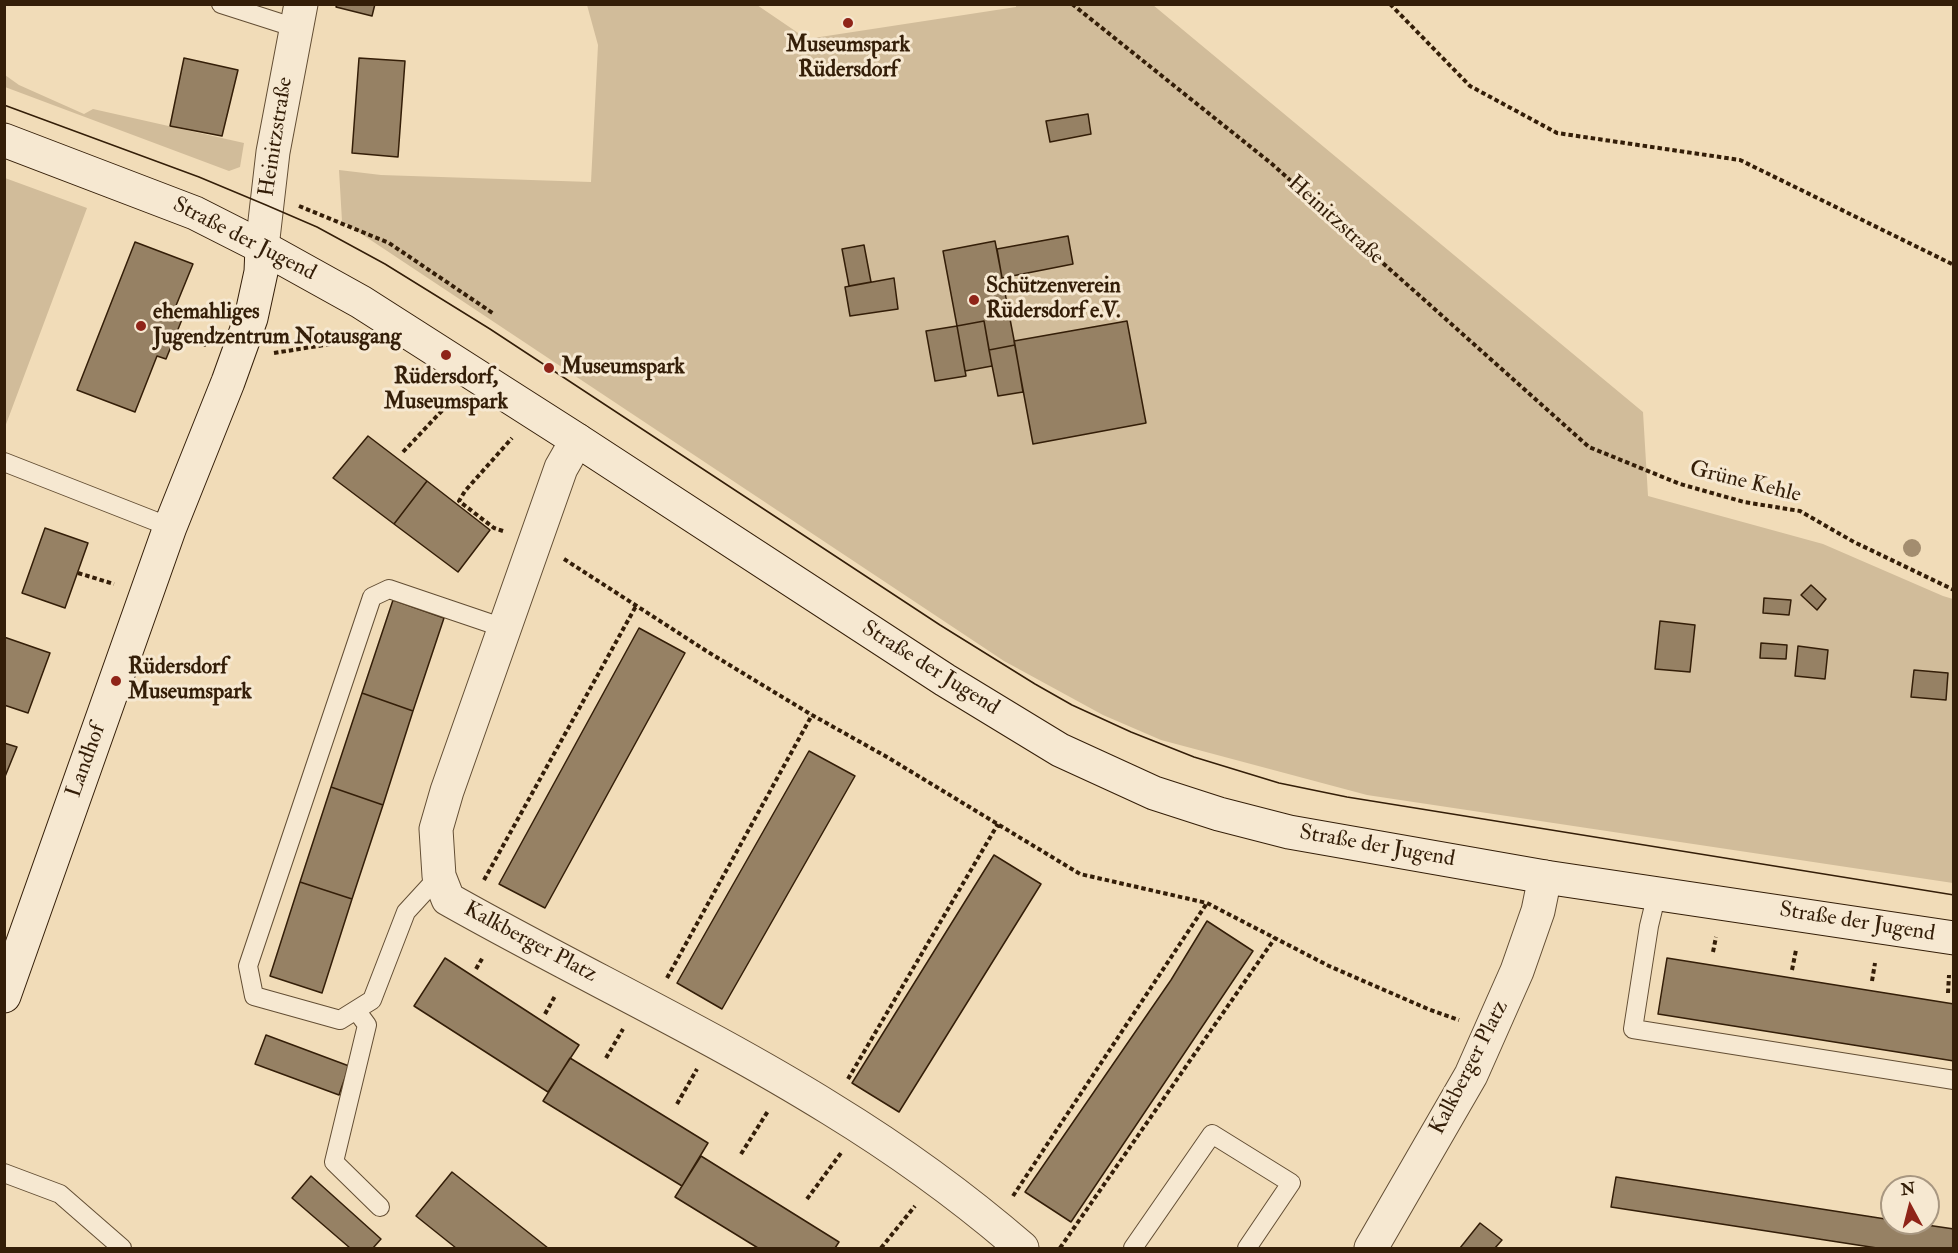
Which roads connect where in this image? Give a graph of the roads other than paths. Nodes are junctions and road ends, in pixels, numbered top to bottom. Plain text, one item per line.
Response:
1 (221, 4) edge
2 (298, 16) edge
3 (4, 140) edge
4 (262, 247) junction
5 (577, 440) junction
6 (4, 462) edge
7 (170, 526) junction
8 (504, 628) junction
9 (439, 876) junction
10 (1545, 876) junction
11 (1657, 893) junction
12 (1953, 938) edge
13 (4, 996) edge
14 (356, 1010) junction
15 (1953, 1080) edge
16 (4, 1173) edge
17 (380, 1207) dead end
18 (122, 1248) edge
19 (1022, 1248) edge
20 (1133, 1248) edge
21 (1247, 1248) edge
22 (1371, 1248) edge

1 - 2 lane, Heinitzstraße
2 - 4 street, Heinitzstraße
3 - 4 street, Straße der Jugend
4 - 5 street, Straße der Jugend
4 - 7 street, Landhof
5 - 8 street, Kalkberger Platz
5 - 10 street, Straße der Jugend
6 - 7 lane
7 - 13 street, Landhof
8 - 9 street, Kalkberger Platz
8 - 14 lane
9 - 14 lane
9 - 19 street, Kalkberger Platz
10 - 11 street, Straße der Jugend
10 - 22 street, Kalkberger Platz
11 - 12 street, Straße der Jugend
11 - 15 lane
14 - 17 lane
16 - 18 lane
20 - 21 lane

